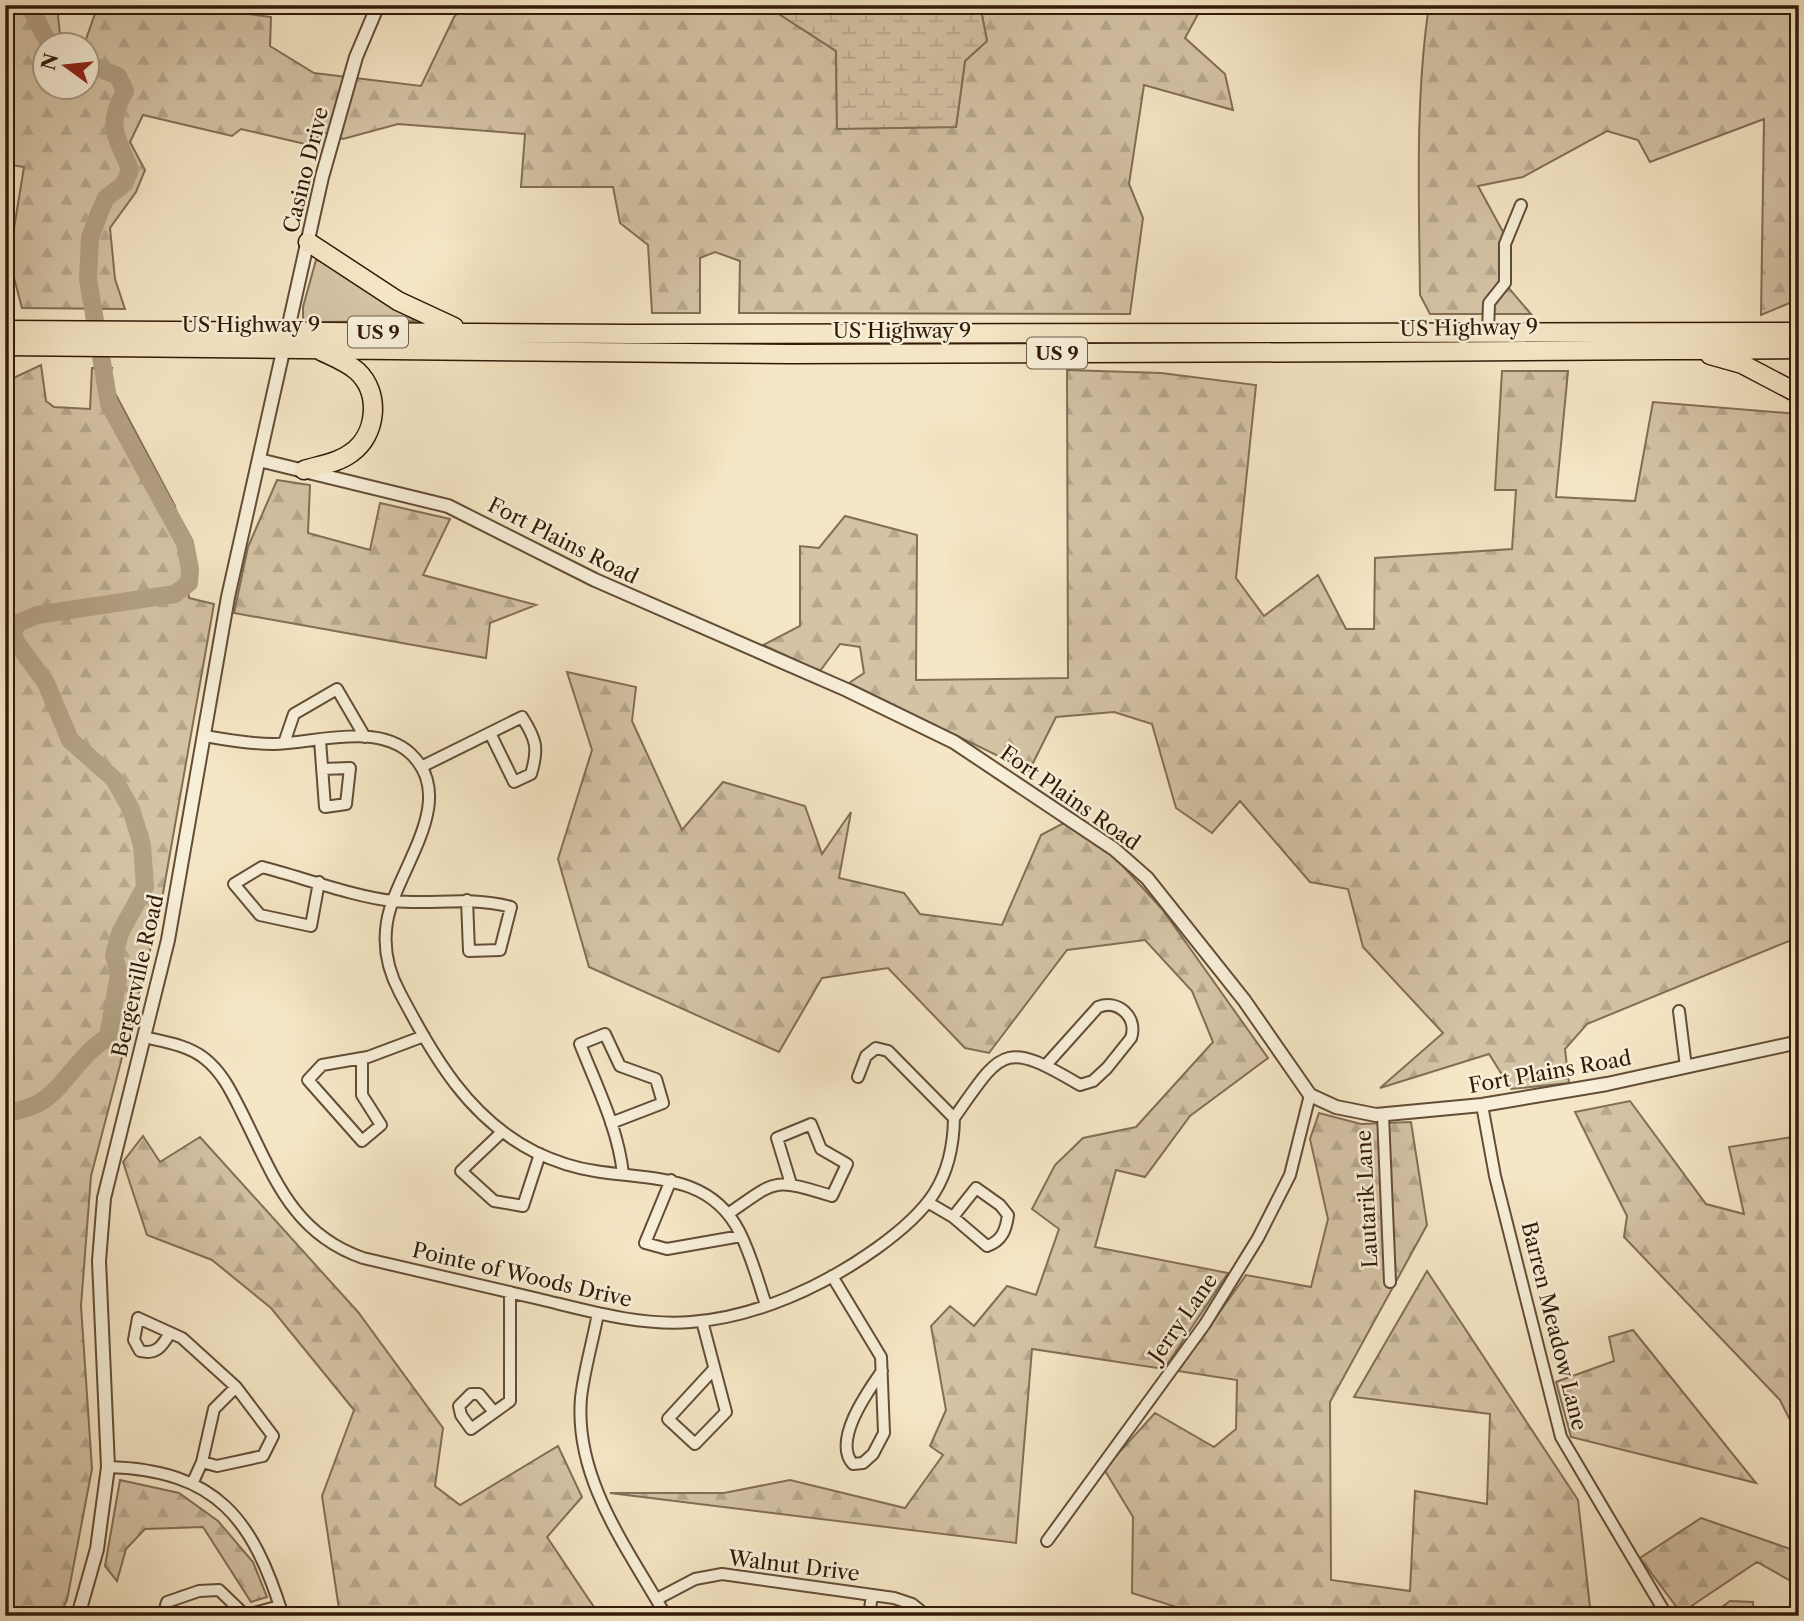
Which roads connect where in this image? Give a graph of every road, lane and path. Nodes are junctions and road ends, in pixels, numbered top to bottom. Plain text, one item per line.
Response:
1 (378, 5) edge
2 (1521, 205) dead end
3 (308, 242) junction
4 (5, 330) edge
5 (1488, 331) junction
6 (467, 332) junction
7 (1799, 332) edge
8 (54, 339) junction
9 (286, 340) junction
10 (5, 346) edge
11 (316, 348) junction
12 (1799, 349) edge
13 (1700, 352) junction
14 (1799, 394) edge
15 (259, 460) junction
16 (304, 470) junction
17 (490, 733) junction
18 (205, 736) junction
19 (365, 737) junction
20 (320, 740) junction
21 (284, 743) junction
22 (421, 766) junction
23 (322, 769) dead end
24 (319, 882) junction
25 (467, 900) junction
26 (392, 901) junction
27 (1679, 1011) dead end
28 (424, 1036) junction
29 (144, 1037) junction
30 (1799, 1042) edge
31 (362, 1058) junction
32 (1046, 1065) junction
33 (1686, 1067) junction
34 (858, 1077) dead end
35 (1310, 1095) junction
36 (1482, 1105) junction
37 (1383, 1115) junction
38 (954, 1118) junction
39 (611, 1123) junction
40 (502, 1132) junction
41 (540, 1154) junction
42 (623, 1174) junction
43 (671, 1180) junction
44 (791, 1184) junction
45 (929, 1203) junction
46 (727, 1214) junction
47 (953, 1217) junction
48 (741, 1236) junction
49 (832, 1276) junction
50 (1391, 1282) dead end
51 (510, 1292) junction
52 (766, 1305) junction
53 (598, 1313) junction
54 (702, 1321) junction
55 (170, 1332) dead end
56 (714, 1369) junction
57 (881, 1371) junction
58 (236, 1387) junction
59 (494, 1412) dead end
60 (202, 1462) junction
61 (108, 1467) junction
62 (192, 1484) junction
63 (1047, 1541) dead end
64 (872, 1595) junction
65 (657, 1599) junction
66 (281, 1611) edge
67 (244, 1615) edge
68 (78, 1616) edge
69 (163, 1616) edge
70 (666, 1616) edge
71 (869, 1616) edge
72 (927, 1616) edge
73 (1667, 1616) edge

1 - 3 street, Casino Drive
2 - 5 street
3 - 6 highway
3 - 9 street, Casino Drive
4 - 8 highway, US Highway 9 / US 9
5 - 6 highway, US Highway 9 / US 9
5 - 7 highway, US Highway 9 / US 9
6 - 9 highway, US Highway 9 / US 9
8 - 9 highway, US Highway 9 / US 9
8 - 10 highway, US Highway 9 / US 9
9 - 11 highway, US Highway 9 / US 9
9 - 15 street, Bergerville Road
11 - 13 highway, US Highway 9 / US 9
11 - 16 highway
12 - 13 highway, US Highway 9 / US 9
13 - 14 highway
15 - 16 street, Fort Plains Road
15 - 18 street, Bergerville Road
16 - 35 street, Fort Plains Road
17 - 17 street
17 - 22 street
18 - 21 street
18 - 29 street, Bergerville Road
19 - 20 street
19 - 21 street
19 - 22 street
20 - 21 street
20 - 23 street
22 - 26 street
24 - 24 street
24 - 26 street
25 - 25 street
25 - 26 street
26 - 28 street
27 - 33 street
28 - 31 street
28 - 40 street
29 - 51 street, Pointe of Woods Drive
29 - 61 street, Bergerville Road
30 - 33 street, Fort Plains Road
31 - 31 street
32 - 32 street
32 - 38 street
33 - 36 street, Fort Plains Road
34 - 38 street
35 - 37 street, Fort Plains Road
35 - 63 street, Jerry Lane
36 - 37 street, Fort Plains Road
36 - 73 street, Barren Meadow Lane
37 - 50 street, Lautarik Lane
38 - 45 street, Pointe of Woods Drive
39 - 39 street
39 - 42 street
40 - 41 street
40 - 41 street
41 - 42 street
42 - 43 street
43 - 46 street
43 - 48 street
44 - 44 street
44 - 46 street
45 - 47 street
45 - 49 street, Pointe of Woods Drive
46 - 48 street
47 - 47 street
48 - 52 street
49 - 52 street, Pointe of Woods Drive
49 - 57 street
51 - 53 street, Pointe of Woods Drive
51 - 59 street
52 - 54 street, Pointe of Woods Drive
53 - 54 street, Pointe of Woods Drive
53 - 65 street
54 - 56 street
55 - 58 street
56 - 56 street
57 - 57 street
58 - 60 street
58 - 60 street
60 - 62 street
61 - 62 street
61 - 68 street, Bergerville Road
62 - 66 street
64 - 65 street, Walnut Drive
64 - 71 street
64 - 72 street, Walnut Drive
65 - 70 street
66 - 67 street
67 - 69 street

